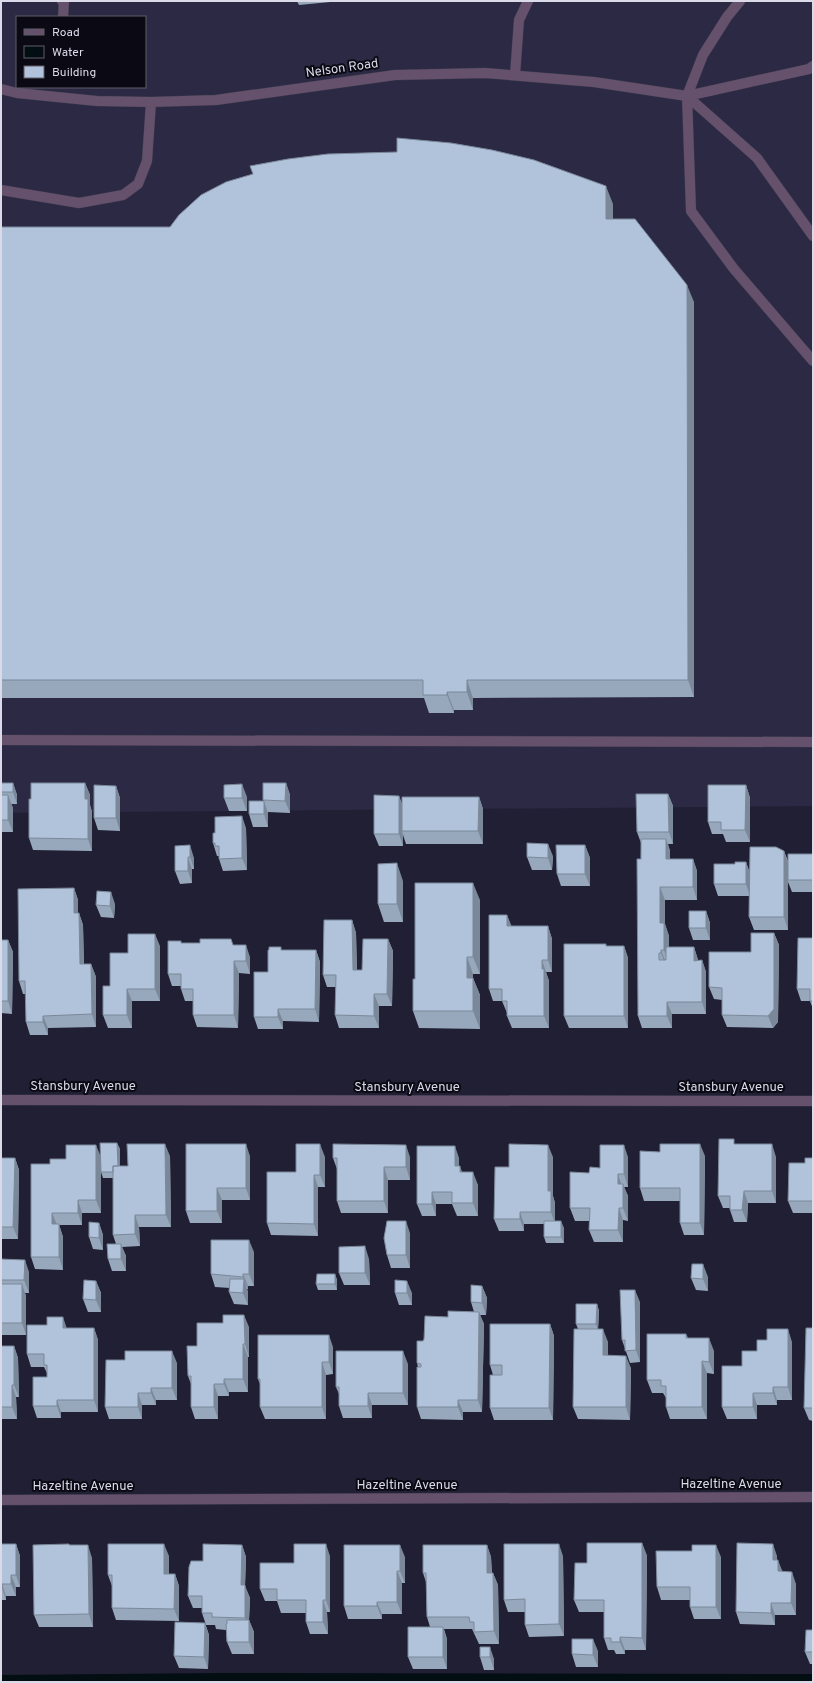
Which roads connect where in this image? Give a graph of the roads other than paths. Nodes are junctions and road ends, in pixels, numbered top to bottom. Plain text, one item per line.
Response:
1 (62, 1) edge
2 (528, 1) edge
3 (740, 1) edge
4 (63, 16) edge
5 (813, 66) edge
6 (515, 75) junction
7 (1, 89) edge
8 (58, 92) edge
9 (687, 96) junction
10 (151, 102) junction
11 (1, 190) edge
12 (813, 236) edge
13 (813, 361) edge
14 (1, 740) edge
15 (813, 742) edge
16 (1, 1100) edge
17 (813, 1101) edge
18 (813, 1497) edge
19 (1, 1500) edge

1 - 4 street
2 - 6 street
3 - 9 street
5 - 9 street
6 - 9 street, Nelson Road
6 - 10 street, Nelson Road
7 - 8 street, Nelson Road
8 - 10 street, Nelson Road
9 - 12 street
9 - 13 street
10 - 11 street
14 - 15 street
16 - 17 street, Stansbury Avenue
18 - 19 street, Hazeltine Avenue

